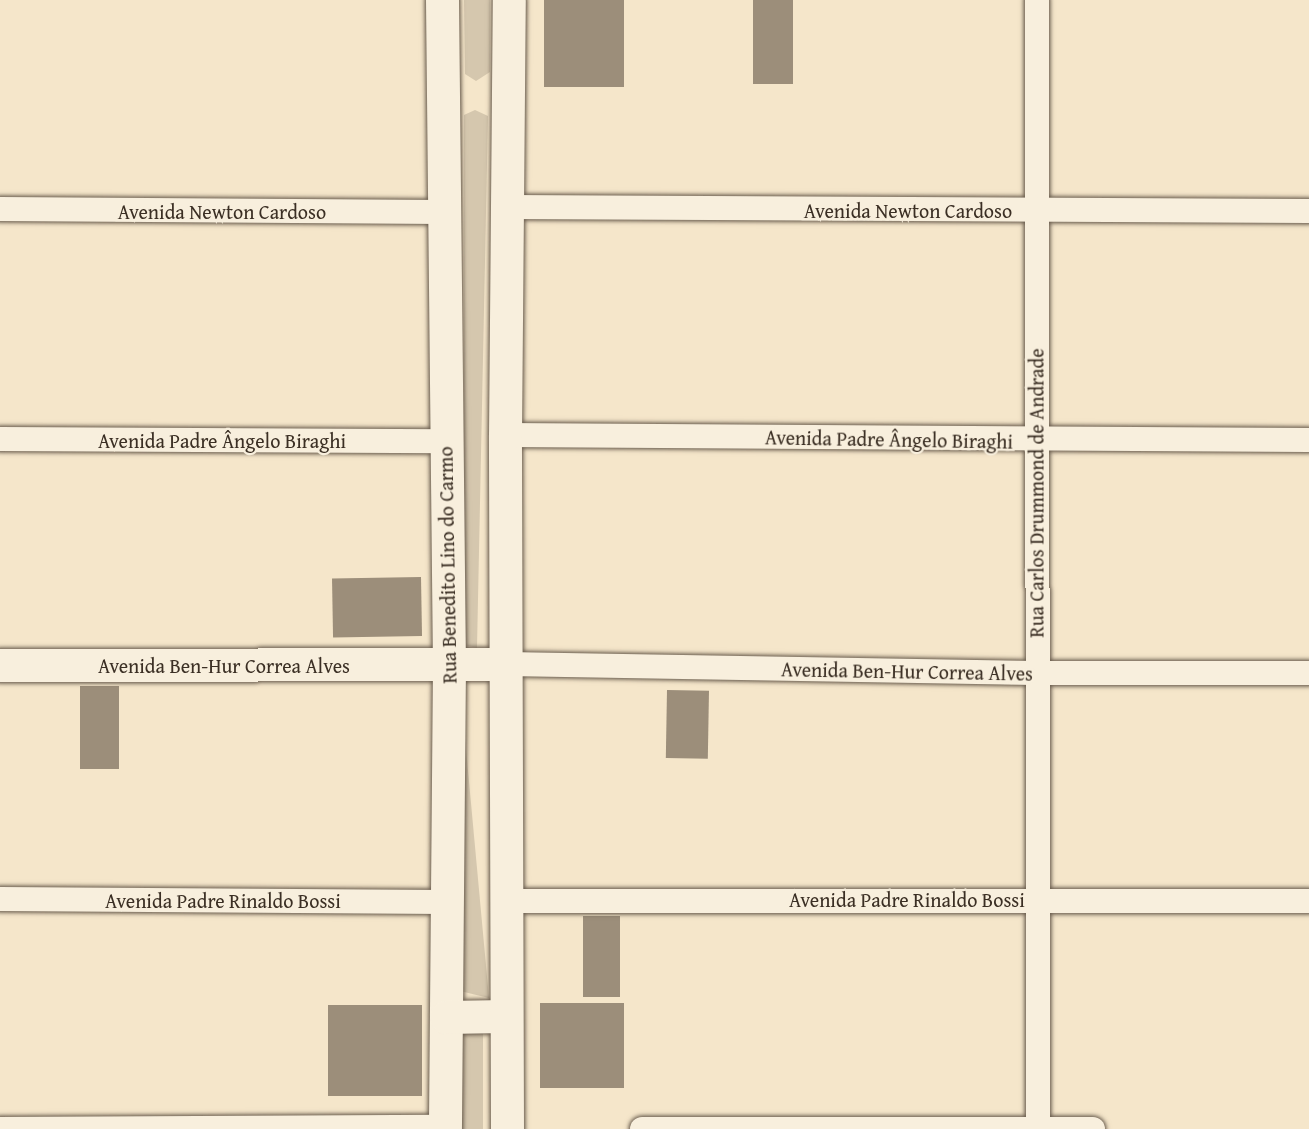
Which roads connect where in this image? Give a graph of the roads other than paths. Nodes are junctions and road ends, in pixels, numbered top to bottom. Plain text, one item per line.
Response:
1 (442, 0) edge
2 (509, 0) edge
3 (1037, 0) edge
4 (508, 207) junction
5 (0, 209) edge
6 (1035, 211) junction
7 (1309, 211) edge
8 (443, 212) junction
9 (505, 435) junction
10 (0, 439) edge
11 (1309, 440) edge
12 (445, 441) junction
13 (1038, 441) junction
14 (449, 664) junction
15 (506, 664) junction
16 (0, 665) edge
17 (1035, 673) junction
18 (1309, 673) edge
19 (0, 899) edge
20 (1035, 900) junction
21 (1309, 900) edge
22 (505, 901) junction
23 (445, 902) junction
24 (504, 1016) junction
25 (446, 1017) junction
26 (445, 1128) edge
27 (0, 1129) edge
28 (507, 1129) edge
29 (642, 1129) edge
30 (1038, 1129) edge
31 (1093, 1129) edge

1 - 8 main road, Rua Benedito Lino do Carmo
2 - 4 main road
3 - 6 street, Rua Carlos Drummond de Andrade
4 - 6 street, Avenida Newton Cardoso
4 - 9 main road
5 - 8 street, Avenida Newton Cardoso
6 - 7 street, Avenida Newton Cardoso
6 - 13 street, Rua Carlos Drummond de Andrade
8 - 12 main road, Rua Benedito Lino do Carmo
9 - 13 street, Avenida Padre Ângelo Biraghi
9 - 15 main road
10 - 12 street, Avenida Padre Ângelo Biraghi
11 - 13 street, Avenida Padre Ângelo Biraghi
12 - 14 main road, Rua Benedito Lino do Carmo
13 - 17 street, Rua Carlos Drummond de Andrade
14 - 15 main road, Avenida Ben-Hur Correa Alves
14 - 16 main road, Avenida Ben-Hur Correa Alves
14 - 23 main road, Rua Benedito Lino do Carmo
15 - 17 street, Avenida Ben-Hur Correa Alves
15 - 22 main road
17 - 18 street, Avenida Ben-Hur Correa Alves
17 - 20 street, Rua Carlos Drummond de Andrade
19 - 23 street, Avenida Padre Rinaldo Bossi
20 - 21 street, Avenida Padre Rinaldo Bossi
20 - 22 street, Avenida Padre Rinaldo Bossi
20 - 30 street, Rua Carlos Drummond de Andrade
22 - 24 main road
23 - 25 main road, Rua Benedito Lino do Carmo
24 - 25 main road
24 - 28 main road
25 - 26 main road, Rua Benedito Lino do Carmo
26 - 27 street
29 - 30 street
30 - 31 street

